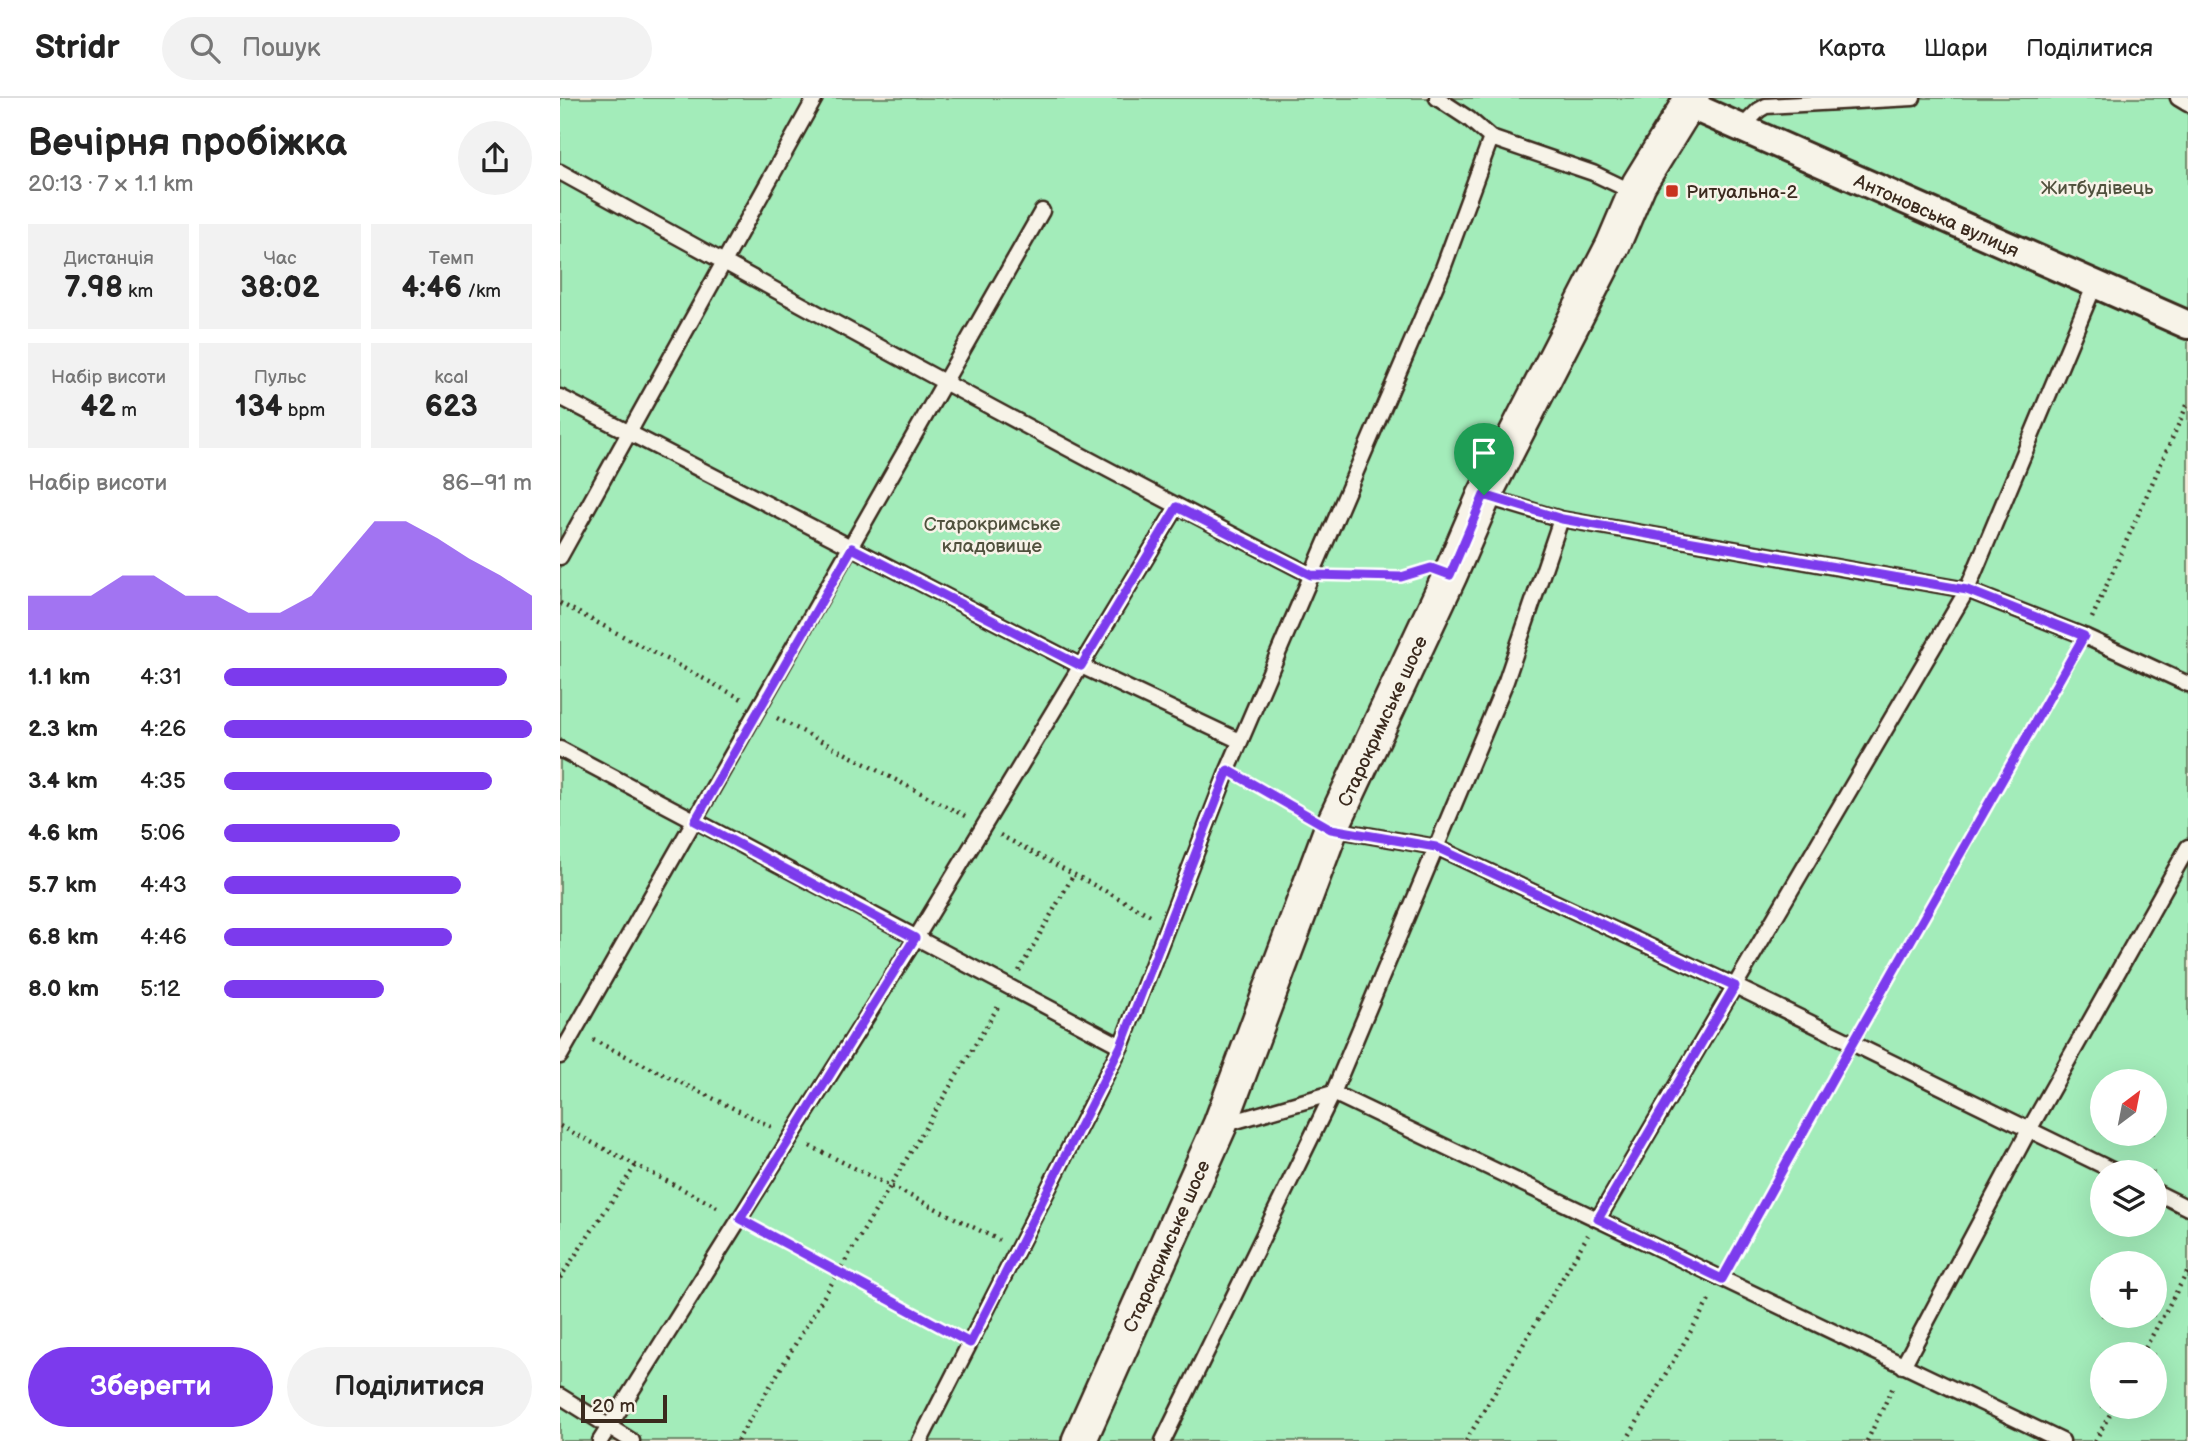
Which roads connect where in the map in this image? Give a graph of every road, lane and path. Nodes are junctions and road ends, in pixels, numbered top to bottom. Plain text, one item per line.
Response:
1 (815, 98) edge
2 (1437, 98) edge
3 (1913, 98) edge
4 (2178, 98) edge
5 (1689, 101) edge
6 (2188, 104) edge
7 (1741, 128) junction
8 (1491, 138) junction
9 (560, 172) edge
10 (1635, 193) junction
11 (1042, 211) dead end
12 (724, 262) junction
13 (2095, 284) junction
14 (2188, 325) edge
15 (945, 382) junction
16 (560, 397) edge
17 (2188, 403) edge
18 (629, 432) junction
19 (1484, 495) junction
20 (1177, 507) junction
21 (1562, 519) junction
22 (852, 548) junction
23 (560, 558) edge
24 (1311, 575) junction
25 (1450, 575) junction
26 (1967, 590) junction
27 (560, 603) edge
28 (2084, 636) junction
29 (1081, 666) junction
30 (2188, 684) edge
31 (760, 709) junction
32 (1240, 741) junction
33 (560, 749) edge
34 (1228, 770) junction
35 (695, 821) junction
36 (984, 825) junction
37 (1331, 829) junction
38 (1436, 847) junction
39 (2188, 847) edge
40 (1074, 874) junction
41 (1169, 925) junction
42 (915, 938) junction
43 (1735, 986) junction
44 (1009, 987) junction
45 (1852, 1044) junction
46 (1121, 1046) junction
47 (560, 1056) edge
48 (1333, 1093) junction
49 (1220, 1125) junction
50 (560, 1126) edge
51 (2029, 1130) junction
52 (2091, 1160) edge
53 (636, 1165) junction
54 (2167, 1198) edge
55 (2188, 1208) edge
56 (740, 1219) junction
57 (1598, 1219) junction
58 (2188, 1271) edge
59 (838, 1272) junction
60 (560, 1278) edge
61 (1722, 1279) junction
62 (2149, 1342) edge
63 (970, 1343) junction
64 (1903, 1366) junction
65 (560, 1396) edge
66 (2107, 1419) edge
67 (609, 1427) junction
68 (600, 1441) edge
69 (632, 1441) edge
70 (737, 1441) edge
71 (920, 1441) edge
72 (1079, 1441) edge
73 (1163, 1441) edge
74 (1466, 1441) edge
75 (1626, 1441) edge
76 (1867, 1441) edge
77 (2062, 1441) edge
78 (2095, 1441) edge

1 - 12 lane
2 - 8 lane
3 - 7 lane
4 - 6 lane
5 - 7 street, Антоновська вулиця
5 - 10 street, Старокримське шосе
7 - 13 street, Антоновська вулиця
8 - 10 lane
8 - 24 lane
9 - 12 lane
10 - 19 street, Старокримське шосе
11 - 15 lane
12 - 15 lane
12 - 18 lane
13 - 14 street, Антоновська вулиця
13 - 26 lane
15 - 20 lane
15 - 22 lane
16 - 18 lane
17 - 28 path
18 - 22 lane
18 - 23 lane
19 - 21 lane
19 - 25 street, Старокримське шосе
20 - 24 lane
20 - 29 lane
21 - 26 lane
21 - 38 lane
22 - 29 lane
22 - 31 lane
24 - 25 path
24 - 32 lane
25 - 37 street, Старокримське шосе
26 - 28 lane
26 - 43 lane
27 - 31 path
28 - 30 lane
28 - 45 path
29 - 32 lane
29 - 36 lane
31 - 35 lane
31 - 36 path
32 - 34 lane
33 - 35 lane
34 - 37 path
34 - 41 lane
35 - 42 lane
35 - 47 lane
36 - 40 path
36 - 42 lane
37 - 38 lane
37 - 49 street, Старокримське шосе
38 - 43 lane
38 - 48 lane
39 - 51 lane
40 - 41 path
40 - 44 path
41 - 46 lane
42 - 44 lane
42 - 56 lane
43 - 45 lane
43 - 57 lane
44 - 46 lane
44 - 59 path
45 - 51 lane
45 - 61 path
46 - 63 lane
48 - 49 lane
48 - 57 lane
48 - 73 lane
49 - 72 street, Старокримське шосе
50 - 53 path
51 - 52 lane
51 - 64 lane
53 - 56 path
53 - 60 path
54 - 55 lane
56 - 59 path
56 - 67 lane
57 - 61 lane
57 - 74 path
58 - 62 path
59 - 63 path
59 - 70 path
61 - 64 lane
61 - 75 path
63 - 71 lane
64 - 76 path
64 - 77 lane
65 - 67 lane
66 - 78 path
67 - 68 lane
67 - 69 lane

